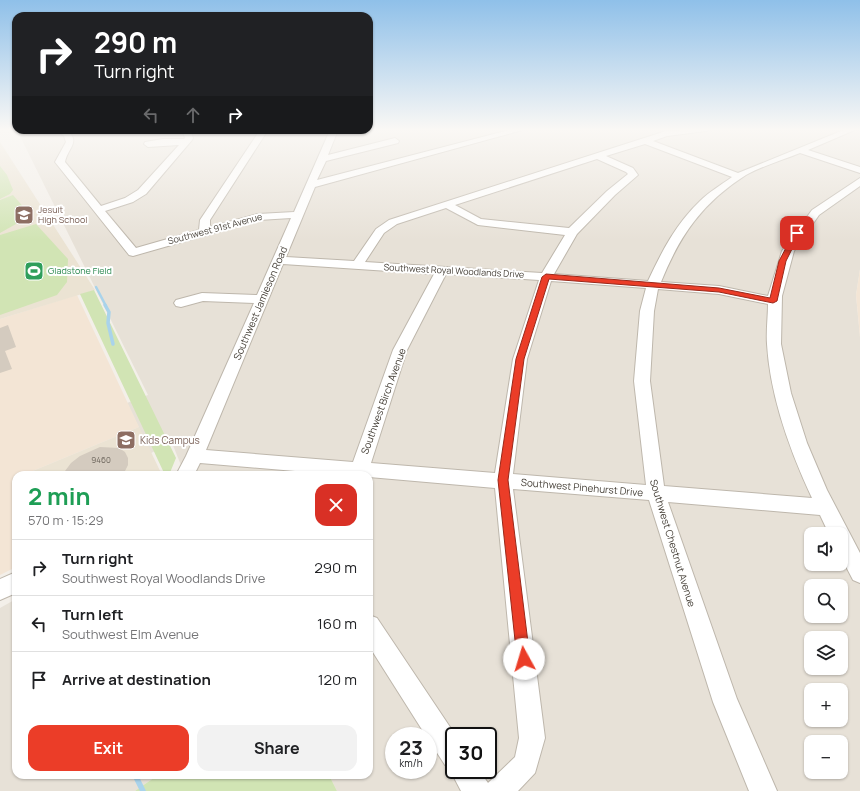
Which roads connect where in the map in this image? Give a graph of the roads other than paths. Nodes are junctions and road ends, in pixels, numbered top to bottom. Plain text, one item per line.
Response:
1 (63, 166) edge
2 (165, 166) edge
3 (240, 166) edge
4 (319, 166) edge
5 (380, 166) edge
6 (567, 166) edge
7 (621, 166) edge
8 (712, 166) edge
9 (762, 166) edge
10 (848, 166) edge
11 (860, 170) edge
12 (738, 176) junction
13 (860, 181) edge
14 (311, 184) junction
15 (447, 205) junction
16 (98, 210) junction
17 (298, 215) junction
18 (204, 232) junction
19 (572, 232) junction
20 (278, 260) junction
21 (357, 265) junction
22 (442, 271) junction
23 (546, 277) junction
24 (653, 285) junction
25 (262, 298) junction
26 (773, 301) junction
27 (181, 303) dead end
28 (195, 456) junction
29 (360, 468) junction
30 (284, 469) edge
31 (187, 471) edge
32 (503, 480) junction
33 (656, 494) junction
34 (825, 507) junction
35 (835, 527) edge
36 (848, 550) edge
37 (860, 573) edge
38 (12, 584) edge
39 (0, 590) edge
40 (373, 632) edge
41 (445, 742) edge
42 (469, 779) edge
43 (477, 791) edge
44 (498, 791) edge
45 (763, 791) edge

1 - 16 street
2 - 16 street
3 - 18 street
4 - 14 street, Southwest Jamieson Road
5 - 14 street
6 - 15 street
7 - 19 street
8 - 12 street
9 - 12 street, Southwest Chestnut Avenue
10 - 11 street
12 - 24 street, Southwest Chestnut Avenue
13 - 26 street
14 - 17 street, Southwest Jamieson Road
15 - 19 street
15 - 21 street
16 - 18 street, Southwest 91st Avenue
17 - 18 street, Southwest 91st Avenue
17 - 20 street, Southwest Jamieson Road
19 - 23 street
20 - 21 street, Southwest Royal Woodlands Drive
20 - 25 street, Southwest Jamieson Road
21 - 22 street, Southwest Royal Woodlands Drive
22 - 23 street, Southwest Royal Woodlands Drive
22 - 29 street, Southwest Birch Avenue
23 - 24 street, Southwest Royal Woodlands Drive
23 - 32 street
24 - 26 street, Southwest Royal Woodlands Drive
24 - 33 street, Southwest Chestnut Avenue
25 - 27 street
25 - 28 street, Southwest Jamieson Road
26 - 34 street
28 - 30 street, Southwest Pinehurst Drive
28 - 31 street, Southwest Jamieson Road
29 - 30 street, Southwest Pinehurst Drive
29 - 32 street, Southwest Pinehurst Drive
32 - 33 street, Southwest Pinehurst Drive
32 - 44 street
33 - 34 street, Southwest Pinehurst Drive
33 - 45 street, Southwest Chestnut Avenue
34 - 35 street
36 - 37 street
38 - 39 street
40 - 41 street
42 - 43 street

